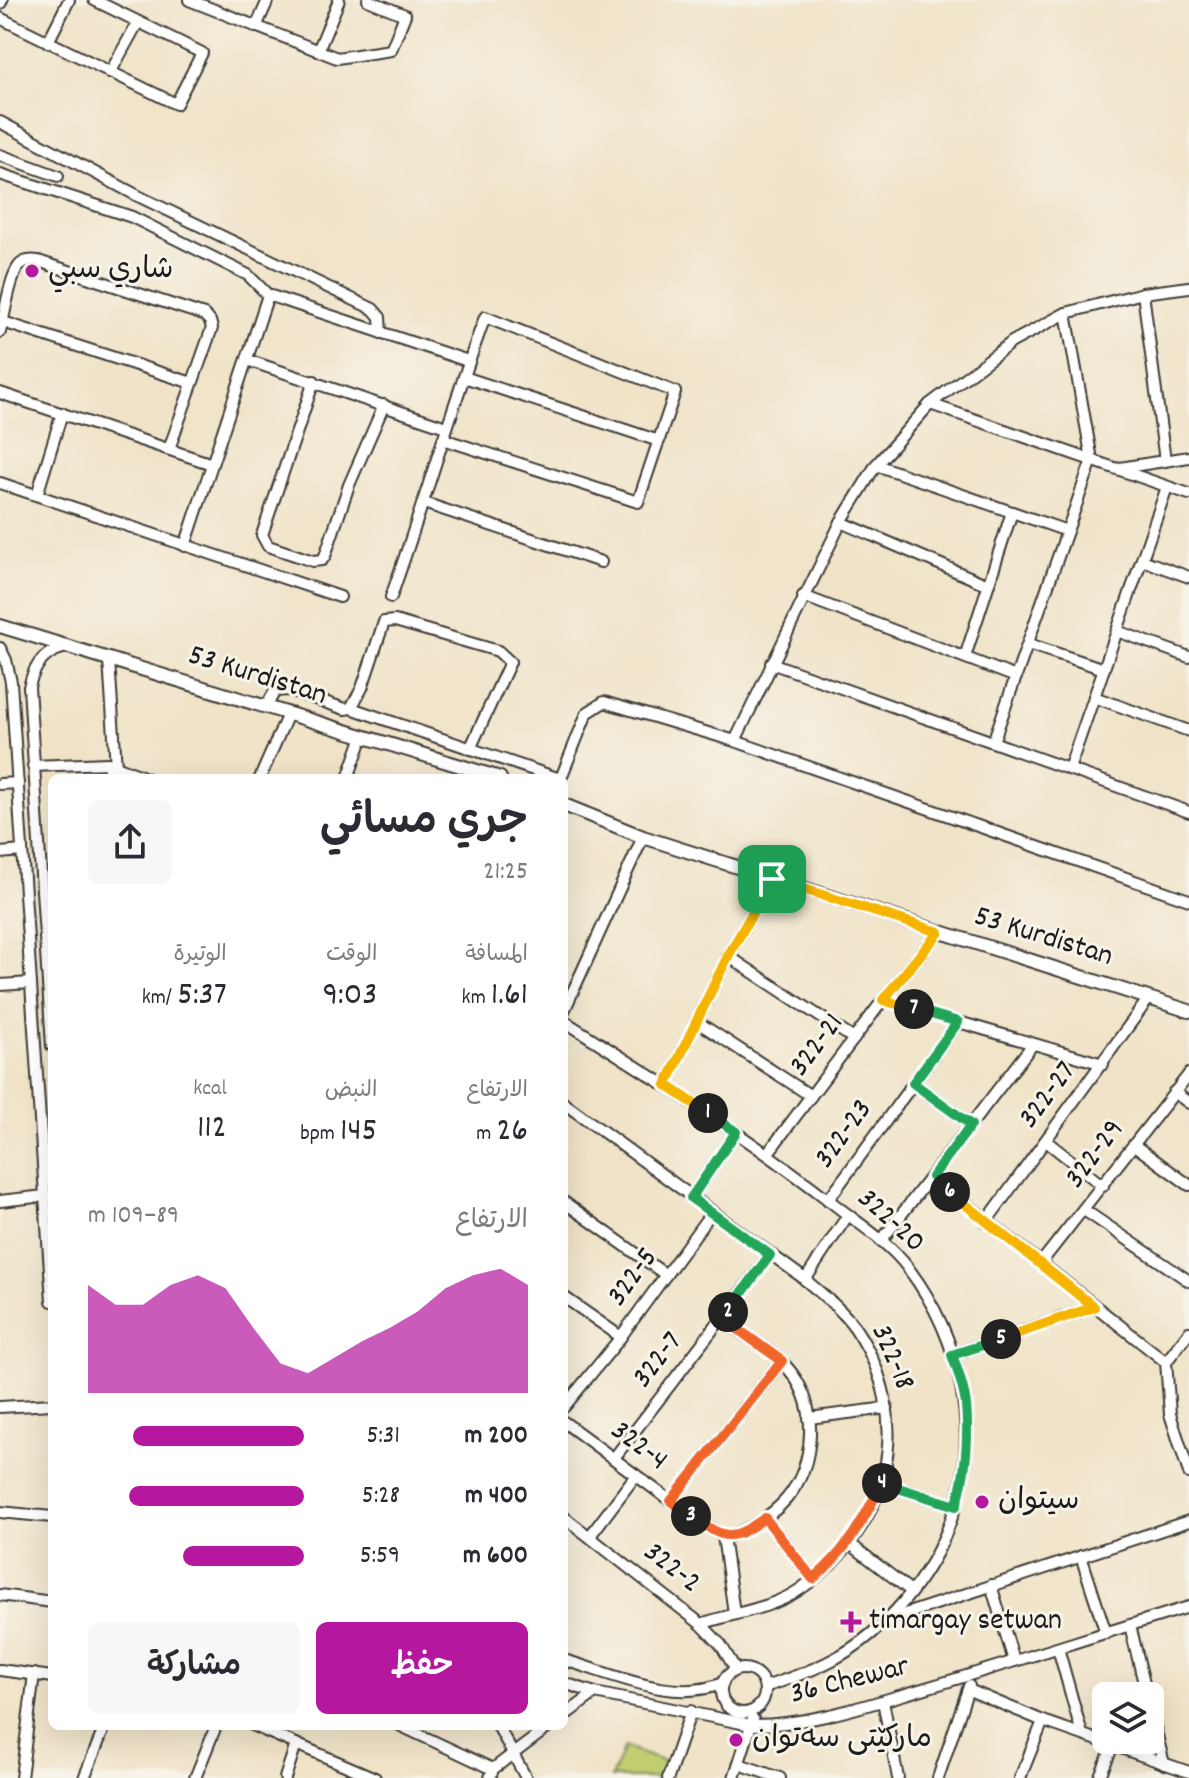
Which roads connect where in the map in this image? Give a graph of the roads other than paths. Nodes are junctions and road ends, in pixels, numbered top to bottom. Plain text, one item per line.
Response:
1 (69, 0) edge
2 (94, 0) edge
3 (268, 0) edge
4 (339, 0) edge
5 (368, 0) edge
6 (195, 1) edge
7 (0, 18) edge
8 (138, 22) junction
9 (256, 27) junction
10 (48, 42) junction
11 (318, 51) junction
12 (110, 73) junction
13 (0, 122) edge
14 (0, 155) edge
15 (67, 158) junction
16 (0, 174) edge
17 (58, 176) junction
18 (51, 191) junction
19 (138, 196) junction
20 (132, 217) junction
21 (1189, 287) edge
22 (1143, 293) junction
23 (268, 295) junction
24 (1066, 313) junction
25 (1, 327) edge
26 (381, 333) junction
27 (247, 360) junction
28 (468, 361) junction
29 (464, 377) junction
30 (314, 381) junction
31 (192, 383) junction
32 (0, 393) edge
33 (930, 404) junction
34 (384, 405) junction
35 (62, 413) junction
36 (446, 427) junction
37 (443, 439) junction
38 (659, 441) junction
39 (169, 449) junction
40 (1189, 457) edge
41 (1092, 460) junction
42 (1165, 461) junction
43 (212, 464) junction
44 (876, 465) junction
45 (1116, 469) junction
46 (0, 483) edge
47 (1167, 487) junction
48 (1189, 494) edge
49 (37, 495) junction
50 (424, 503) junction
51 (1012, 512) junction
52 (841, 522) junction
53 (1067, 531) junction
54 (185, 546) junction
55 (1142, 560) junction
56 (601, 562) dead end
57 (1189, 577) edge
58 (988, 585) junction
59 (803, 596) junction
60 (340, 597) dead end
61 (391, 597) dead end
62 (0, 626) edge
63 (1117, 631) junction
64 (1028, 644) junction
65 (70, 647) junction
66 (0, 648) edge
67 (965, 657) junction
68 (1189, 657) edge
69 (109, 660) junction
70 (771, 663) junction
71 (1104, 669) junction
72 (1016, 677) junction
73 (1094, 697) junction
74 (266, 707) junction
75 (351, 708) junction
76 (288, 714) junction
77 (1189, 731) edge
78 (363, 736) junction
79 (735, 741) junction
80 (993, 742) junction
81 (470, 749) junction
82 (112, 765) junction
83 (33, 766) junction
84 (1069, 769) junction
85 (111, 774) edge
86 (136, 774) edge
87 (262, 774) edge
88 (349, 774) edge
89 (486, 774) edge
90 (547, 774) edge
91 (561, 774) edge
92 (18, 783) junction
93 (0, 784) edge
94 (568, 807) edge
95 (1189, 812) edge
96 (643, 837) junction
97 (22, 851) junction
98 (0, 853) edge
99 (772, 879) junction
100 (47, 893) edge
101 (1189, 900) edge
102 (48, 924) edge
103 (939, 932) junction
104 (728, 956) junction
105 (31, 983) junction
106 (0, 985) edge
107 (1149, 998) junction
108 (883, 1000) junction
109 (568, 1002) edge
110 (1188, 1009) edge
111 (696, 1021) junction
112 (958, 1022) junction
113 (568, 1024) edge
114 (854, 1039) junction
115 (1033, 1044) junction
116 (1103, 1064) junction
117 (1189, 1074) edge
118 (913, 1083) junction
119 (666, 1085) junction
120 (1174, 1092) junction
121 (811, 1096) junction
122 (1189, 1103) edge
123 (568, 1106) edge
124 (971, 1125) junction
125 (736, 1132) junction
126 (1046, 1141) junction
127 (1134, 1145) junction
128 (768, 1153) junction
129 (932, 1177) junction
130 (1189, 1185) edge
131 (48, 1186) edge
132 (1103, 1186) junction
133 (48, 1198) edge
134 (691, 1198) junction
135 (828, 1200) junction
136 (0, 1201) edge
137 (568, 1205) edge
138 (1084, 1210) junction
139 (711, 1213) junction
140 (848, 1215) junction
141 (986, 1222) junction
142 (881, 1241) junction
143 (770, 1255) junction
144 (1040, 1264) junction
145 (666, 1275) junction
146 (805, 1280) junction
147 (1189, 1281) edge
148 (568, 1300) edge
149 (1094, 1307) junction
150 (724, 1317) junction
151 (1189, 1332) edge
152 (621, 1337) junction
153 (952, 1355) junction
154 (782, 1361) junction
155 (1166, 1362) junction
156 (568, 1402) edge
157 (48, 1404) edge
158 (0, 1407) edge
159 (887, 1408) junction
160 (809, 1418) junction
161 (568, 1425) edge
162 (614, 1458) junction
163 (1189, 1473) edge
164 (636, 1475) junction
165 (881, 1483) junction
166 (671, 1501) junction
167 (956, 1506) junction
168 (0, 1512) edge
169 (48, 1517) edge
170 (765, 1518) junction
171 (568, 1520) edge
172 (1189, 1521) edge
173 (590, 1536) junction
174 (723, 1536) junction
175 (849, 1543) junction
176 (1081, 1556) junction
177 (813, 1579) junction
178 (991, 1585) junction
179 (911, 1591) junction
180 (0, 1595) edge
181 (48, 1601) edge
182 (1189, 1607) edge
183 (734, 1613) junction
184 (886, 1620) junction
185 (701, 1624) junction
186 (1130, 1625) junction
187 (1106, 1633) junction
188 (1058, 1648) junction
189 (568, 1661) edge
190 (1014, 1661) junction
191 (0, 1670) edge
192 (736, 1670) junction
193 (34, 1674) junction
194 (48, 1676) edge
195 (966, 1677) junction
196 (1144, 1682) edge
197 (723, 1683) junction
198 (568, 1684) edge
199 (765, 1687) junction
200 (969, 1690) junction
201 (595, 1693) junction
202 (883, 1701) junction
203 (754, 1710) junction
204 (691, 1711) junction
205 (739, 1712) junction
206 (568, 1713) edge
207 (721, 1718) junction
208 (1043, 1721) junction
209 (751, 1725) junction
210 (103, 1730) edge
211 (214, 1730) edge
212 (263, 1730) edge
213 (408, 1730) edge
214 (500, 1730) edge
215 (545, 1730) edge
216 (1082, 1734) junction
217 (1092, 1738) edge
218 (296, 1744) junction
219 (512, 1754) junction
220 (1110, 1754) edge
221 (1136, 1754) edge
222 (1162, 1754) edge
223 (739, 1764) junction
224 (1164, 1764) junction
225 (1189, 1772) edge
226 (491, 1774) edge
227 (362, 1776) edge
228 (21, 1778) edge
229 (84, 1778) edge
230 (195, 1778) edge
231 (285, 1778) edge
232 (375, 1778) edge
233 (526, 1778) edge
234 (668, 1778) edge
235 (734, 1778) edge
236 (780, 1778) edge
237 (898, 1778) edge
238 (938, 1778) edge
239 (1020, 1778) edge
240 (1099, 1778) edge

1 - 10 street
2 - 8 street
3 - 9 street
4 - 11 street
5 - 11 street
6 - 9 street
7 - 10 street
8 - 12 street
8 - 12 street
9 - 11 street
10 - 12 street
13 - 15 street
14 - 17 street
15 - 17 street
15 - 19 street
16 - 18 street
17 - 18 street
18 - 20 street
19 - 20 street
19 - 26 street
20 - 23 street
21 - 22 street
22 - 24 street
22 - 42 street
23 - 26 street
23 - 27 street
24 - 33 street
24 - 41 street
25 - 31 street
25 - 31 street
26 - 28 street
27 - 30 street
27 - 43 street
28 - 29 street
28 - 38 street
29 - 36 street
29 - 38 street
30 - 34 street
30 - 34 street
31 - 39 street
32 - 35 street
33 - 41 street
33 - 44 street
34 - 36 street
35 - 39 street
35 - 49 street
36 - 37 street
37 - 38 street
37 - 50 street
39 - 43 street
40 - 42 street
41 - 45 street
41 - 53 street
42 - 45 street
43 - 54 street
44 - 51 street
44 - 52 street
45 - 47 street
46 - 49 street
47 - 48 street
47 - 55 street
49 - 54 street
50 - 56 street
50 - 61 street
51 - 53 street
51 - 58 street
52 - 58 street
52 - 59 street
53 - 64 street
54 - 60 street
55 - 57 street
55 - 63 street
58 - 67 street
59 - 67 street
59 - 70 street
62 - 65 main road, 53 Kurdistan
63 - 68 street
63 - 71 street
64 - 71 street
64 - 72 street
65 - 69 main road, 53 Kurdistan
65 - 83 street
66 - 92 street
67 - 72 street
69 - 74 main road, 53 Kurdistan
69 - 82 street
70 - 79 street
70 - 80 street
71 - 73 street
72 - 80 street
73 - 77 street
73 - 84 street
74 - 75 street
74 - 76 main road, 53 Kurdistan
75 - 81 street
75 - 81 street
76 - 78 main road, 53 Kurdistan
76 - 87 street
78 - 88 street
78 - 89 main road, 53 Kurdistan
79 - 91 street
79 - 101 street
80 - 84 street
81 - 90 street
82 - 83 street
82 - 85 street
82 - 86 street
83 - 100 street
84 - 95 street
92 - 93 street
92 - 97 street
94 - 96 main road, 53 Kurdistan
96 - 99 main road, 53 Kurdistan
96 - 109 street
97 - 98 street
97 - 105 street
99 - 103 main road, 53 Kurdistan
99 - 104 street
100 - 102 street
103 - 107 main road, 53 Kurdistan
103 - 108 street, 322-21
104 - 111 street
104 - 114 street
105 - 106 street
105 - 131 street
107 - 110 main road, 53 Kurdistan
107 - 116 street, 322-27
108 - 112 street
108 - 114 street, 322-21
111 - 119 street
111 - 121 street
112 - 115 street
112 - 118 street, 322-23
113 - 119 street, 322-20
114 - 121 street, 322-21
115 - 116 street
115 - 124 street
116 - 126 street, 322-27
117 - 120 street, 322-29
118 - 124 street
118 - 135 street, 322-23
119 - 125 street, 322-20
120 - 122 street
120 - 127 street, 322-29
121 - 128 street, 322-21
123 - 134 street, 322-18
124 - 129 street
125 - 128 street, 322-20
125 - 134 street
126 - 132 street
126 - 141 street, 322-27
127 - 130 street
127 - 132 street, 322-29
128 - 135 street, 322-20
129 - 141 street
129 - 142 street
132 - 138 street, 322-29
133 - 136 street
134 - 139 street, 322-18
135 - 140 street, 322-20
137 - 145 street
138 - 144 street, 322-29
138 - 147 street
139 - 143 street, 322-18
139 - 145 street, 322-5
140 - 142 street, 322-20
140 - 146 street
141 - 144 street
142 - 153 street, 322-20
143 - 146 street, 322-18
143 - 150 street, 322-7
144 - 149 street
145 - 152 street, 322-5
146 - 159 street, 322-18
148 - 152 street
149 - 153 street
149 - 155 street
150 - 154 street
150 - 162 street, 322-7
151 - 155 street
152 - 156 street, 322-5
153 - 167 street, 322-20
154 - 160 street
154 - 166 street
155 - 163 street
157 - 158 street
159 - 160 street
159 - 165 street, 322-18
160 - 170 street
161 - 162 street, 322-4
162 - 164 street, 322-4
164 - 166 street, 322-4
164 - 173 street
165 - 167 street
165 - 175 street, 322-18
166 - 174 street, 322-4
167 - 179 street, 322-20
168 - 169 street
170 - 174 street
170 - 177 street
171 - 173 street, 322-2
172 - 176 street
173 - 185 street, 322-2
174 - 183 street
175 - 177 street, 322-18
175 - 179 street
176 - 178 street
176 - 187 street
177 - 183 street, 322-18
178 - 184 street
178 - 190 street
179 - 184 street, 322-20
180 - 181 street
182 - 186 street, 36 Chewar
183 - 185 street, 322-18
184 - 199 street, 322-20
185 - 192 street, 322-2
186 - 187 street, 36 Chewar
186 - 196 street
187 - 188 street, 36 Chewar
188 - 190 street, 36 Chewar
188 - 216 street
189 - 197 street
190 - 195 street, 36 Chewar
191 - 193 street
192 - 197 street
192 - 199 street
193 - 194 street
193 - 228 street
195 - 200 street
195 - 202 street, 36 Chewar
197 - 205 street
198 - 201 street, 36 Chewar
199 - 203 street
200 - 208 street
200 - 238 street
201 - 204 street, 36 Chewar
201 - 206 street
202 - 209 street, 36 Chewar
202 - 237 street
203 - 205 street
203 - 209 street
204 - 207 street, 36 Chewar
204 - 234 street
205 - 207 street
207 - 209 street, 36 Chewar
208 - 216 street
208 - 239 street
209 - 223 street
210 - 229 street
211 - 230 street
212 - 218 street
213 - 226 street
214 - 219 street
215 - 219 street
216 - 217 street
218 - 227 street
218 - 231 street
219 - 226 street
219 - 233 street
220 - 240 street
221 - 224 street
222 - 224 street
223 - 235 street
223 - 236 street
224 - 225 street
227 - 232 street

